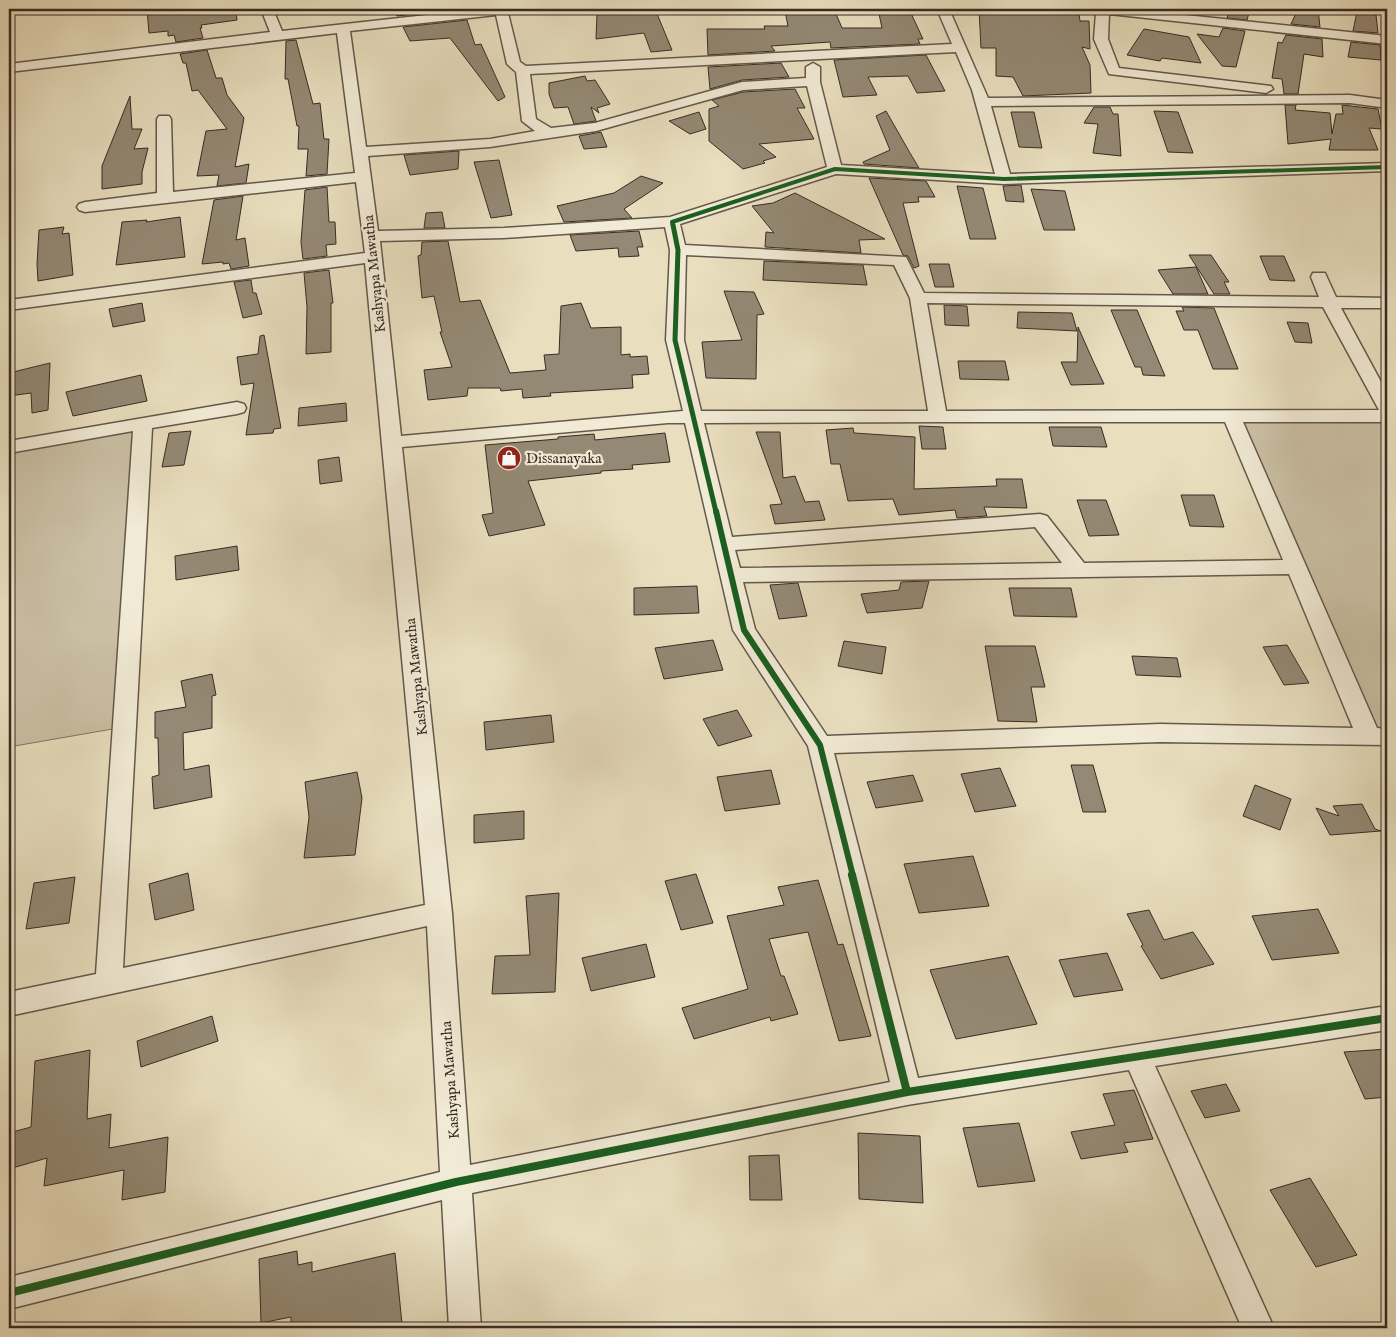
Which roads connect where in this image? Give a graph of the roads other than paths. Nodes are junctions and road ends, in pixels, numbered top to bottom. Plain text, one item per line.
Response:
1 (267, 9) edge
2 (507, 9) edge
3 (943, 9) edge
4 (1105, 10) edge
5 (1176, 14) edge
6 (1278, 15) dead end
7 (343, 27) junction
8 (1272, 28) junction
9 (277, 35) junction
10 (1387, 40) edge
11 (961, 48) junction
12 (813, 55) junction
13 (9, 68) edge
14 (523, 70) junction
15 (1114, 71) junction
16 (813, 82) junction
17 (1350, 99) junction
18 (982, 102) junction
19 (1122, 102) junction
20 (1387, 104) edge
21 (164, 120) dead end
22 (548, 133) junction
23 (359, 152) junction
24 (1387, 167) edge
25 (835, 169) junction
26 (362, 176) junction
27 (1004, 179) junction
28 (165, 197) junction
29 (85, 207) dead end
30 (672, 222) junction
31 (372, 246) junction
32 (678, 250) junction
33 (1319, 277) dead end
34 (918, 298) junction
35 (1387, 303) edge
36 (1330, 304) junction
37 (9, 305) edge
38 (237, 408) dead end
39 (1387, 409) edge
40 (1387, 416) edge
41 (938, 417) junction
42 (1232, 417) junction
43 (694, 418) junction
44 (142, 424) junction
45 (393, 442) junction
46 (9, 447) edge
47 (723, 544) junction
48 (1297, 567) junction
49 (1078, 570) junction
50 (731, 575) junction
51 (1378, 737) edge
52 (820, 745) junction
53 (439, 913) junction
54 (108, 983) junction
55 (9, 1004) edge
56 (1387, 1018) edge
57 (1137, 1057) junction
58 (907, 1092) junction
59 (456, 1182) junction
60 (9, 1293) edge
61 (465, 1328) edge
62 (1258, 1328) edge

1 - 9 street
2 - 7 street
2 - 14 street
3 - 11 street
4 - 5 street
4 - 15 street
5 - 8 street
6 - 8 street
7 - 9 street
7 - 23 street, Kashyapa Mawatha
8 - 10 street
9 - 13 street
11 - 12 street
11 - 18 street
12 - 14 street
12 - 16 street
14 - 22 street
15 - 17 street
15 - 19 street
16 - 22 street
16 - 25 street
17 - 19 street
17 - 20 street
18 - 19 street
18 - 27 street
21 - 28 street
22 - 23 street
23 - 26 street, Kashyapa Mawatha
24 - 27 street
25 - 27 street
25 - 30 street
26 - 28 street
26 - 31 street, Kashyapa Mawatha
28 - 29 street
30 - 31 street
30 - 32 street
31 - 37 street
31 - 45 street, Kashyapa Mawatha
32 - 34 street
32 - 43 street
33 - 36 street
34 - 36 street
34 - 41 street
35 - 36 street
36 - 39 street
38 - 44 street
40 - 42 street
41 - 42 street
41 - 43 street
42 - 48 street
43 - 45 street
43 - 47 street
44 - 46 street
44 - 54 street
45 - 53 street, Kashyapa Mawatha
47 - 49 street
47 - 50 street
48 - 49 street
48 - 51 street
49 - 50 street
50 - 52 street
51 - 52 street
52 - 58 street
53 - 54 street
53 - 59 street, Kashyapa Mawatha
54 - 55 street
56 - 57 street
57 - 58 street
57 - 62 street
58 - 59 street
59 - 60 street
59 - 61 street, Kashyapa Mawatha

